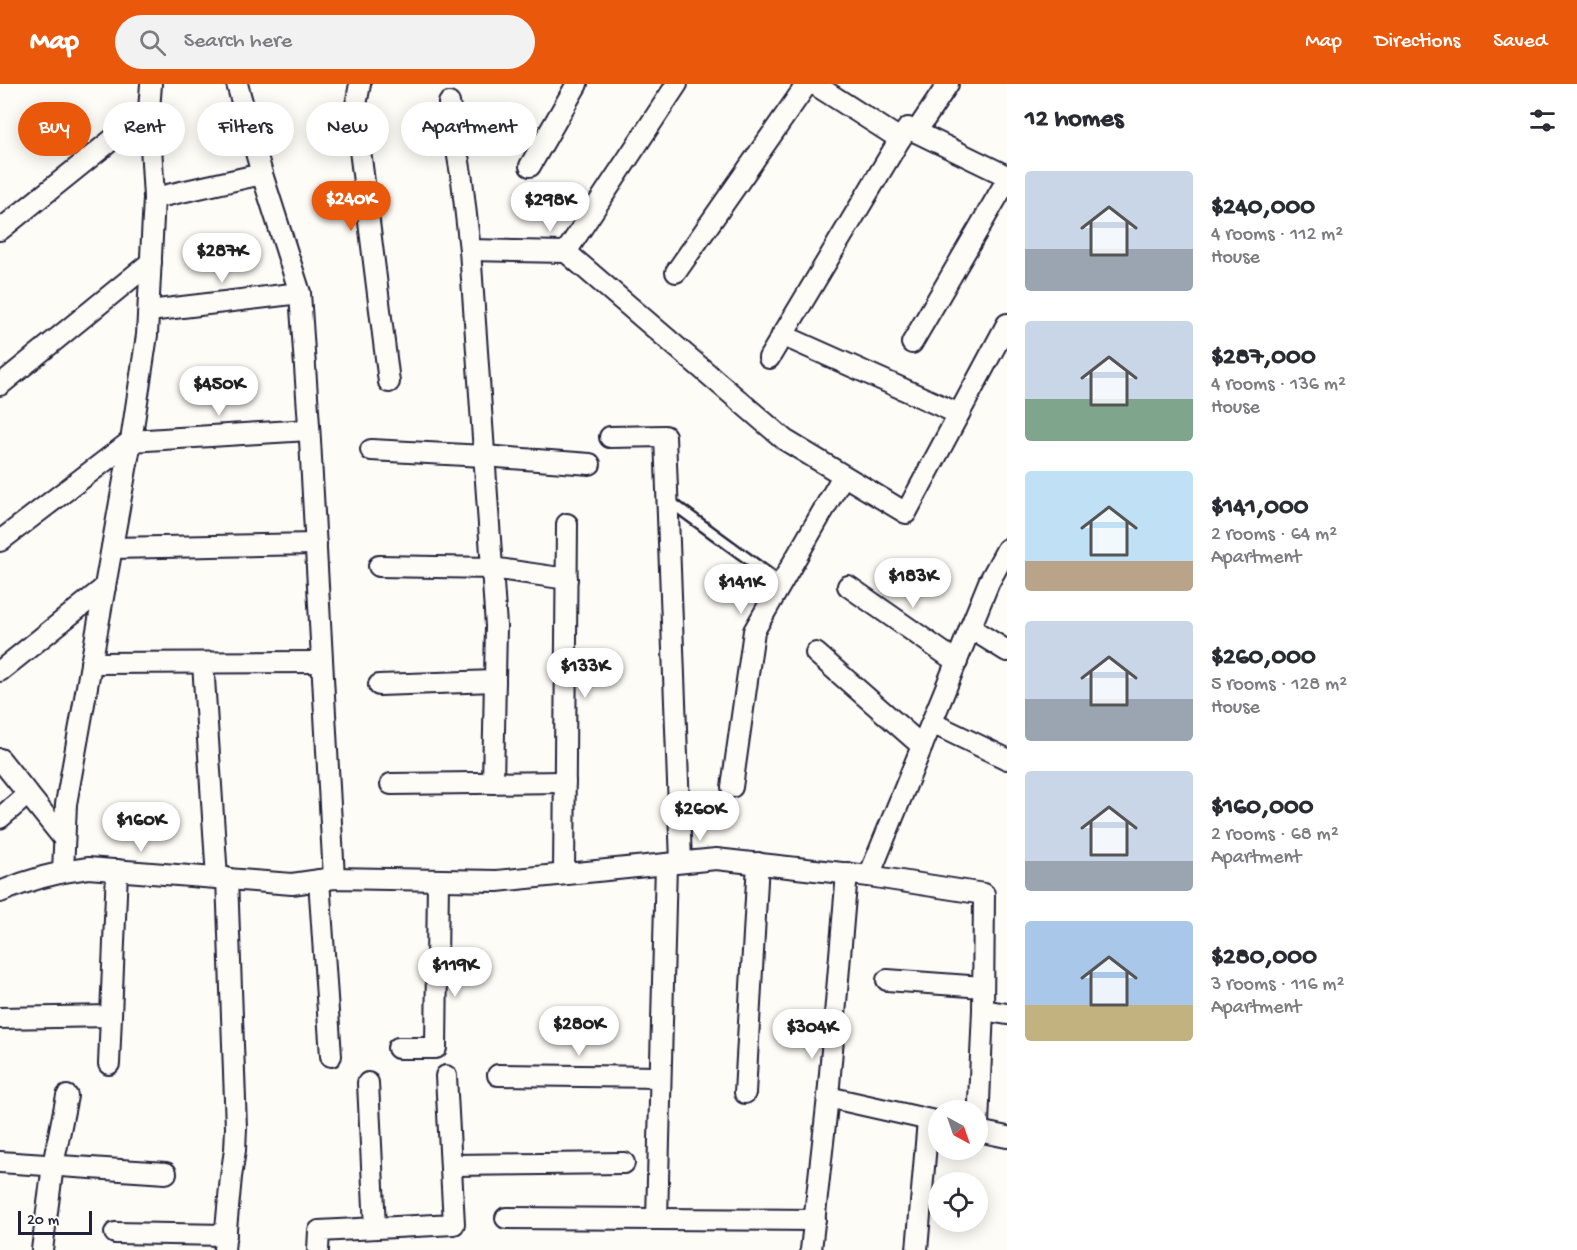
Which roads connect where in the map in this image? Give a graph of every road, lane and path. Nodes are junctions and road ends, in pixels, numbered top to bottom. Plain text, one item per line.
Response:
1 (151, 84) edge
2 (237, 84) edge
3 (360, 84) edge
4 (578, 84) edge
5 (677, 84) edge
6 (807, 84) edge
7 (814, 84) edge
8 (948, 84) edge
9 (150, 102) edge
10 (908, 135) junction
11 (103, 147) edge
12 (152, 156) edge
13 (458, 156) edge
14 (530, 166) dead end
15 (262, 174) junction
16 (1007, 178) edge
17 (154, 198) junction
18 (0, 230) edge
19 (470, 250) junction
20 (566, 252) junction
21 (151, 262) junction
22 (676, 272) dead end
23 (300, 293) junction
24 (149, 311) junction
25 (1007, 324) edge
26 (782, 335) junction
27 (912, 343) dead end
28 (769, 358) dead end
29 (389, 382) dead end
30 (0, 385) edge
31 (959, 414) junction
32 (309, 430) junction
33 (610, 437) dead end
34 (131, 441) junction
35 (371, 450) dead end
36 (484, 456) junction
37 (590, 464) dead end
38 (843, 476) junction
39 (668, 500) junction
40 (567, 524) dead end
41 (0, 541) edge
42 (316, 544) junction
43 (112, 548) junction
44 (1007, 549) edge
45 (379, 566) dead end
46 (492, 568) junction
47 (567, 579) junction
48 (781, 583) junction
49 (848, 586) dead end
50 (105, 587) junction
51 (970, 628) junction
52 (1007, 651) edge
53 (816, 653) dead end
54 (322, 662) junction
55 (957, 662) junction
56 (91, 663) junction
57 (203, 663) junction
58 (0, 671) edge
59 (495, 681) junction
60 (379, 685) dead end
61 (932, 723) junction
62 (922, 746) junction
63 (0, 759) edge
64 (1007, 759) edge
65 (493, 783) junction
66 (565, 783) junction
67 (392, 784) dead end
68 (732, 786) dead end
69 (28, 794) junction
70 (0, 818) edge
71 (64, 839) junction
72 (674, 863) junction
73 (758, 864) junction
74 (117, 870) junction
75 (63, 871) junction
76 (847, 873) junction
77 (564, 874) junction
78 (869, 876) junction
79 (222, 878) junction
80 (327, 879) junction
81 (438, 880) junction
82 (0, 892) edge
83 (887, 980) dead end
84 (983, 987) junction
85 (983, 1010) junction
86 (1007, 1014) edge
87 (111, 1016) junction
88 (0, 1018) edge
89 (398, 1048) dead end
90 (331, 1056) dead end
91 (109, 1064) dead end
92 (498, 1075) dead end
93 (446, 1076) dead end
94 (660, 1077) junction
95 (368, 1083) dead end
96 (745, 1093) dead end
97 (67, 1096) dead end
98 (828, 1097) junction
99 (979, 1100) edge
100 (928, 1120) edge
101 (988, 1133) edge
102 (1007, 1137) edge
103 (929, 1160) edge
104 (0, 1162) edge
105 (624, 1163) dead end
106 (53, 1165) junction
107 (451, 1165) junction
108 (166, 1173) dead end
109 (506, 1218) dead end
110 (657, 1219) junction
111 (815, 1220) junction
112 (375, 1228) junction
113 (115, 1233) dead end
114 (225, 1243) edge
115 (42, 1250) edge
116 (318, 1250) edge
117 (811, 1250) edge
118 (917, 1250) edge

1 - 9 street
2 - 15 street
3 - 29 street
4 - 14 street
5 - 20 street
6 - 22 street
7 - 10 street
8 - 10 street
10 - 16 street
10 - 26 street
11 - 18 street
12 - 17 street
13 - 19 street
15 - 17 street
15 - 23 street
16 - 27 street
17 - 21 street
19 - 20 street
19 - 36 street
20 - 38 street
21 - 24 street
21 - 30 street
23 - 24 street
23 - 32 street
24 - 34 street
25 - 31 street
26 - 28 street
26 - 31 street
31 - 38 street
32 - 34 street
32 - 42 street
33 - 39 street
34 - 41 street
34 - 43 street
35 - 36 street
36 - 37 street
36 - 46 street
38 - 48 street
39 - 48 lane
39 - 72 street
40 - 47 street
42 - 43 street
42 - 54 street
43 - 50 street
44 - 51 street
45 - 46 street
46 - 47 street
46 - 59 street
47 - 66 street
48 - 68 street
49 - 55 street
50 - 56 street
50 - 58 street
51 - 52 street
51 - 55 street
53 - 62 street
54 - 57 street
54 - 80 street
55 - 61 street
56 - 57 street
56 - 71 street
57 - 79 street
59 - 60 street
59 - 65 street
61 - 62 street
61 - 64 street
62 - 78 street
63 - 69 street
65 - 66 street
65 - 67 street
66 - 77 street
69 - 70 street
69 - 71 street
71 - 75 street
72 - 73 street
72 - 77 street
72 - 94 street
73 - 76 street
73 - 96 street
74 - 75 street
74 - 79 street
74 - 87 street
75 - 82 street
76 - 78 street
76 - 98 street
77 - 81 street
78 - 84 street
79 - 80 street
79 - 114 street
80 - 81 street
80 - 90 street
81 - 89 street
83 - 84 street
84 - 85 street
85 - 86 street
85 - 99 street
87 - 88 street
87 - 91 street
92 - 94 street
93 - 107 street
94 - 110 street
95 - 112 street
97 - 106 street
98 - 100 street
98 - 111 street
101 - 102 street
103 - 118 street
104 - 106 street
105 - 107 street
106 - 108 street
106 - 115 street
107 - 112 street
109 - 110 street
110 - 111 street
111 - 117 street
112 - 116 street
113 - 114 street

